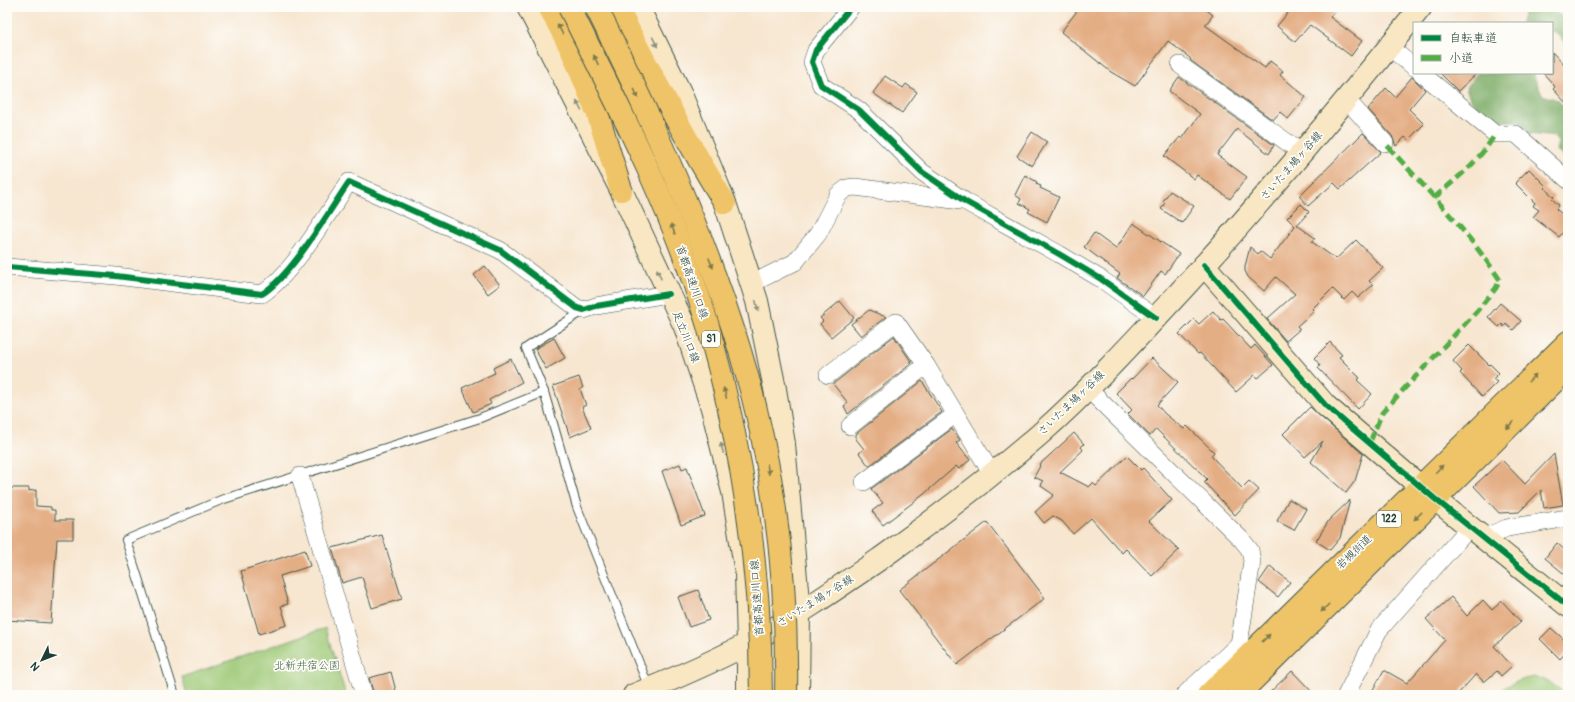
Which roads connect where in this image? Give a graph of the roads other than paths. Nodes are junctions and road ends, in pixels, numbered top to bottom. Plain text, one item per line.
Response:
1 (528, 7) edge
2 (549, 7) edge
3 (570, 7) edge
4 (596, 7) edge
5 (617, 7) edge
6 (638, 7) edge
7 (851, 7) edge
8 (1421, 7) edge
9 (1389, 47) junction
10 (1180, 65) dead end
11 (1413, 66) edge
12 (1422, 74) edge
13 (1347, 100) junction
14 (1385, 143) dead end
15 (1302, 153) junction
16 (1568, 180) edge
17 (621, 190) junction
18 (966, 202) junction
19 (725, 203) junction
20 (1204, 265) junction
21 (7, 267) edge
22 (751, 284) junction
23 (668, 294) junction
24 (584, 310) junction
25 (1156, 318) junction
26 (1568, 342) edge
27 (926, 365) junction
28 (1568, 368) edge
29 (828, 375) dead end
30 (1087, 388) junction
31 (544, 392) junction
32 (956, 414) junction
33 (850, 426) dead end
34 (992, 474) junction
35 (300, 476) junction
36 (864, 482) dead end
37 (1428, 493) junction
38 (1568, 518) edge
39 (1476, 532) junction
40 (1568, 606) edge
41 (799, 612) junction
42 (748, 643) junction
43 (1245, 649) junction
44 (641, 692) edge
45 (175, 695) edge
46 (364, 695) edge
47 (748, 695) edge
48 (760, 695) edge
49 (786, 695) edge
50 (798, 695) edge
51 (1184, 695) edge
52 (1208, 695) edge
53 (1238, 695) edge
54 (1346, 695) edge

17 -> 1 main road, 足立川口線
17 -> 2 highway
48 -> 3 highway, 首都高速川口線 / S1, bridge
4 -> 49 highway, 首都高速川口線 / S1, bridge
5 - 19 highway
6 -> 19 main road
7 - 18 street
8 - 9 main road, さいたま鳩ヶ谷線
9 - 11 street
9 - 13 main road, さいたま鳩ヶ谷線
10 - 15 street
12 - 16 street
13 - 14 street
13 - 15 main road, さいたま鳩ヶ谷線
15 - 20 main road, さいたま鳩ヶ谷線
23 -> 17 main road, 足立川口線
18 - 22 street
18 - 25 street
19 - 22 main road
20 - 25 main road, さいたま鳩ヶ谷線
20 - 37 main road
21 - 24 street
22 -> 41 main road
23 - 24 street
42 -> 23 main road, 足立川口線
24 - 31 lane
25 - 30 main road, さいたま鳩ヶ谷線
37 -> 26 highway, 岩槻街道 / 122
27 - 29 street
27 - 32 street
27 - 33 street
28 -> 37 highway, 岩槻街道 / 122
30 - 34 main road, さいたま鳩ヶ谷線
30 - 43 street
31 - 35 lane
31 - 44 lane
32 - 34 street
32 - 36 street
34 - 41 main road, さいたま鳩ヶ谷線
35 - 45 lane
35 - 46 street
37 - 39 main road
43 -> 37 highway, 岩槻街道 / 122
37 -> 53 highway, 岩槻街道 / 122
38 - 39 street
39 - 40 main road
39 - 54 street
41 - 42 main road, さいたま鳩ヶ谷線
41 - 50 main road
42 - 44 main road, さいたま鳩ヶ谷線
42 - 47 main road, 足立川口線
43 - 51 street
43 - 52 highway, 岩槻街道 / 122

